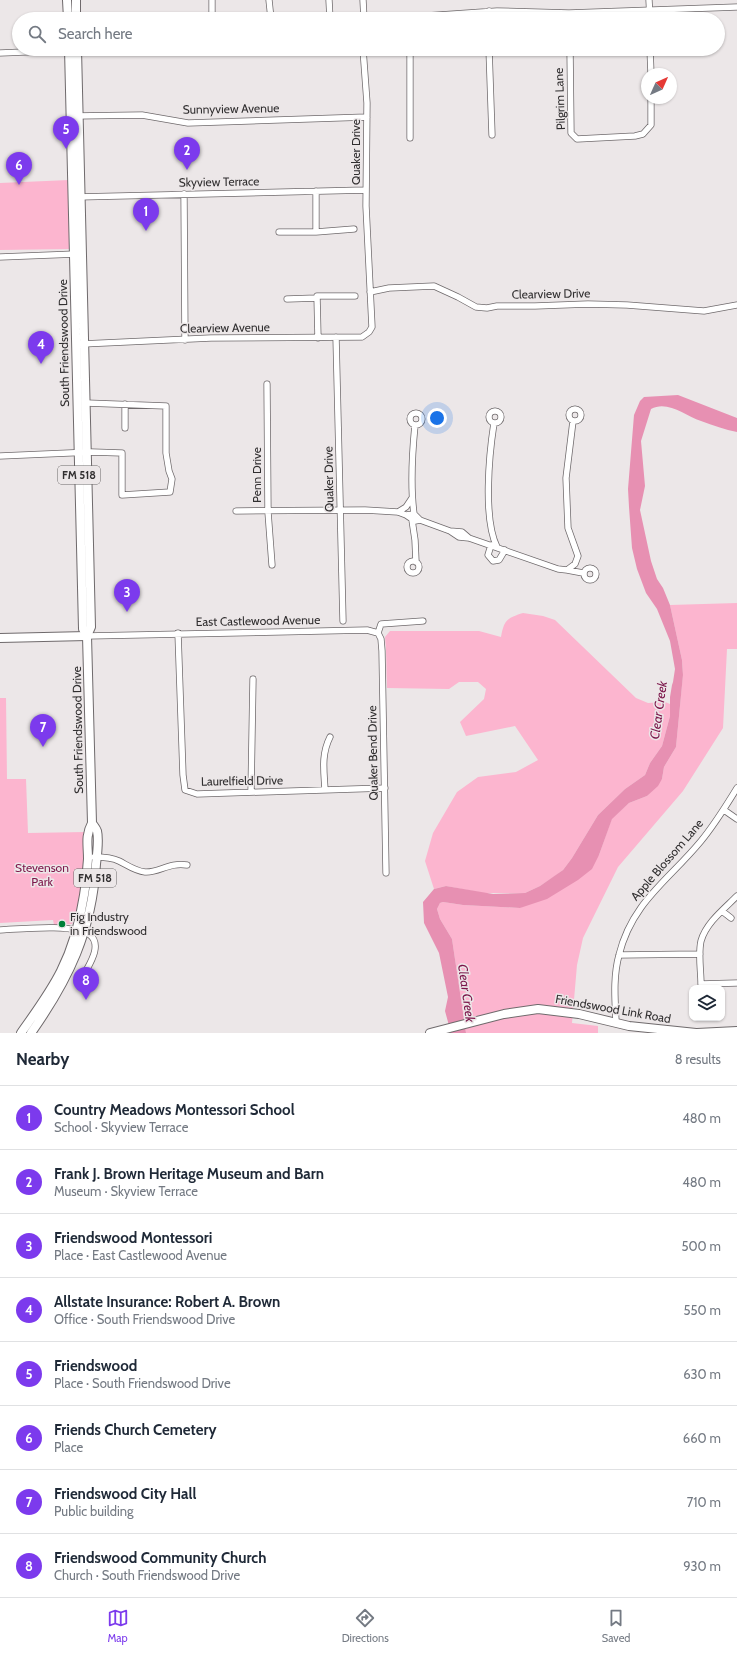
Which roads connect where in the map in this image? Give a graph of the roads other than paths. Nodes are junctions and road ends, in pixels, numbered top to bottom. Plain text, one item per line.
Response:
1 (67, 0) edge
2 (76, 0) edge
3 (212, 0) edge
4 (269, 0) edge
5 (329, 0) edge
6 (363, 0) edge
7 (649, 0) edge
8 (737, 7) edge
9 (650, 9) junction
10 (489, 11) joint
11 (68, 12) edge
12 (76, 12) edge
13 (212, 12) edge
14 (270, 12) edge
15 (330, 12) edge
16 (364, 12) edge
17 (478, 12) edge
18 (569, 12) joint
19 (0, 53) edge
20 (12, 53) edge
21 (73, 56) edge
22 (363, 56) edge
23 (410, 56) edge
24 (489, 56) edge
25 (570, 56) edge
26 (650, 56) edge
27 (651, 68) edge
28 (651, 104) edge
29 (75, 116) junction
30 (367, 117) junction
31 (492, 135) dead end
32 (410, 138) dead end
33 (366, 190) junction
34 (316, 191) junction
35 (184, 194) junction
36 (77, 197) junction
37 (354, 229) dead end
38 (280, 232) dead end
39 (316, 232) junction
40 (78, 254) junction
41 (0, 257) edge
42 (370, 292) junction
43 (355, 296) dead end
44 (317, 298) junction
45 (287, 299) dead end
46 (737, 305) edge
47 (371, 328) joint
48 (336, 337) junction
49 (318, 338) junction
50 (185, 340) junction
51 (80, 344) junction
52 (267, 384) dead end
53 (86, 403) junction
54 (125, 404) junction
55 (574, 421) dead end
56 (494, 423) dead end
57 (415, 425) dead end
58 (125, 428) dead end
59 (87, 452) junction
60 (78, 454) junction
61 (0, 456) edge
62 (412, 498) junction
63 (340, 510) junction
64 (236, 511) dead end
65 (268, 512) junction
66 (398, 512) junction
67 (414, 514) junction
68 (406, 515) junction
69 (412, 520) junction
70 (420, 520) junction
71 (492, 531) junction
72 (482, 542) junction
73 (491, 545) junction
74 (497, 547) junction
75 (505, 550) junction
76 (577, 560) junction
77 (416, 562) dead end
78 (272, 565) dead end
79 (567, 570) junction
80 (343, 621) dead end
81 (423, 621) dead end
82 (178, 633) junction
83 (378, 633) junction
84 (88, 636) junction
85 (0, 638) edge
86 (253, 678) dead end
87 (330, 737) dead end
88 (385, 788) junction
89 (737, 788) edge
90 (325, 790) junction
91 (251, 792) junction
92 (724, 810) junction
93 (737, 819) edge
94 (92, 823) junction
95 (88, 857) junction
96 (97, 857) junction
97 (187, 865) dead end
98 (386, 873) dead end
99 (737, 896) edge
100 (722, 911) junction
101 (731, 918) dead end
102 (0, 930) edge
103 (76, 930) junction
104 (84, 932) junction
105 (700, 954) junction
106 (619, 955) junction
107 (86, 969) dead end
108 (737, 983) edge
109 (40, 1021) junction
110 (616, 1022) junction
111 (629, 1029) edge
112 (737, 1031) edge
113 (20, 1033) edge
114 (31, 1033) edge
115 (40, 1033) edge
116 (430, 1033) edge
117 (696, 1033) edge

1 - 11 main road
2 - 12 main road
3 - 13 street
4 - 14 street
5 - 15 street
6 - 16 street
7 - 9 street
8 - 9 street
9 - 18 street
10 - 17 street
10 - 18 street
19 - 20 street
21 - 29 main road, South Friendswood Drive / FM 518
22 - 30 street, Quaker Drive
23 - 32 street
24 - 31 street
25 - 28 street, Pilgrim Lane
26 - 27 street
29 - 30 street, Sunnyview Avenue
29 - 36 main road, South Friendswood Drive / FM 518
30 - 33 street, Quaker Drive
33 - 34 street, Skyview Terrace
33 - 42 street, Quaker Drive
34 - 35 street, Skyview Terrace
34 - 39 street
35 - 36 street, Skyview Terrace
35 - 50 street
36 - 40 main road, South Friendswood Drive / FM 518
37 - 39 street
38 - 39 street
40 - 41 street
40 - 51 main road, South Friendswood Drive / FM 518
42 - 46 street, Clearview Drive
42 - 47 street, Quaker Drive
43 - 44 street
44 - 45 street
44 - 49 street
47 - 48 street, Clearview Avenue
48 - 49 street, Clearview Avenue
48 - 63 street, Quaker Drive
49 - 50 street, Clearview Avenue
50 - 51 street, Clearview Avenue
51 - 53 main road, South Friendswood Drive / FM 518
51 - 60 main road, South Friendswood Drive / FM 518
52 - 65 street, Penn Drive
53 - 54 street
53 - 59 main road, South Friendswood Drive / FM 518
54 - 58 street
54 - 59 street
55 - 76 street
56 - 71 street
57 - 62 street
59 - 60 street
59 - 84 main road, South Friendswood Drive / FM 518
60 - 61 street
60 - 84 main road, South Friendswood Drive / FM 518
62 - 66 street
62 - 67 street
63 - 65 street
63 - 66 street
63 - 80 street, Quaker Drive
64 - 65 street
65 - 78 street, Penn Drive
66 - 68 street
67 - 68 street
67 - 70 street
68 - 69 street
69 - 70 street
69 - 77 street
70 - 72 street
71 - 72 street
71 - 74 street
72 - 73 street
73 - 74 street
73 - 75 street
74 - 75 street
75 - 79 street
76 - 79 street
76 - 79 street
81 - 83 street
82 - 83 street, East Castlewood Avenue
82 - 84 street, East Castlewood Avenue
82 - 91 street, Laurelfield Drive
83 - 88 street, Quaker Bend Drive
84 - 85 main road
84 - 94 main road, South Friendswood Drive / FM 518
86 - 91 street
87 - 90 street
88 - 90 street, Laurelfield Drive
88 - 98 street, Quaker Bend Drive
89 - 92 street, Apple Blossom Lane
90 - 91 street, Laurelfield Drive
92 - 93 street
92 - 106 street, Apple Blossom Lane
94 - 95 main road, South Friendswood Drive / FM 518
94 - 96 main road, South Friendswood Drive / FM 518
95 - 96 street
95 - 103 main road, South Friendswood Drive / FM 518
96 - 97 street
96 - 104 main road, South Friendswood Drive / FM 518
99 - 100 street
100 - 101 street
100 - 105 street
102 - 103 street
103 - 104 street
103 - 113 main road, South Friendswood Drive / FM 518
104 - 107 street
104 - 109 main road, South Friendswood Drive / FM 518
105 - 106 street
105 - 108 street
106 - 110 street, Apple Blossom Lane
109 - 114 main road, South Friendswood Drive / FM 518
109 - 115 main road
110 - 111 main road, Friendswood Link Road
110 - 116 main road, Friendswood Link Road
111 - 117 main road, Friendswood Link Road
112 - 117 main road, Friendswood Link Road

